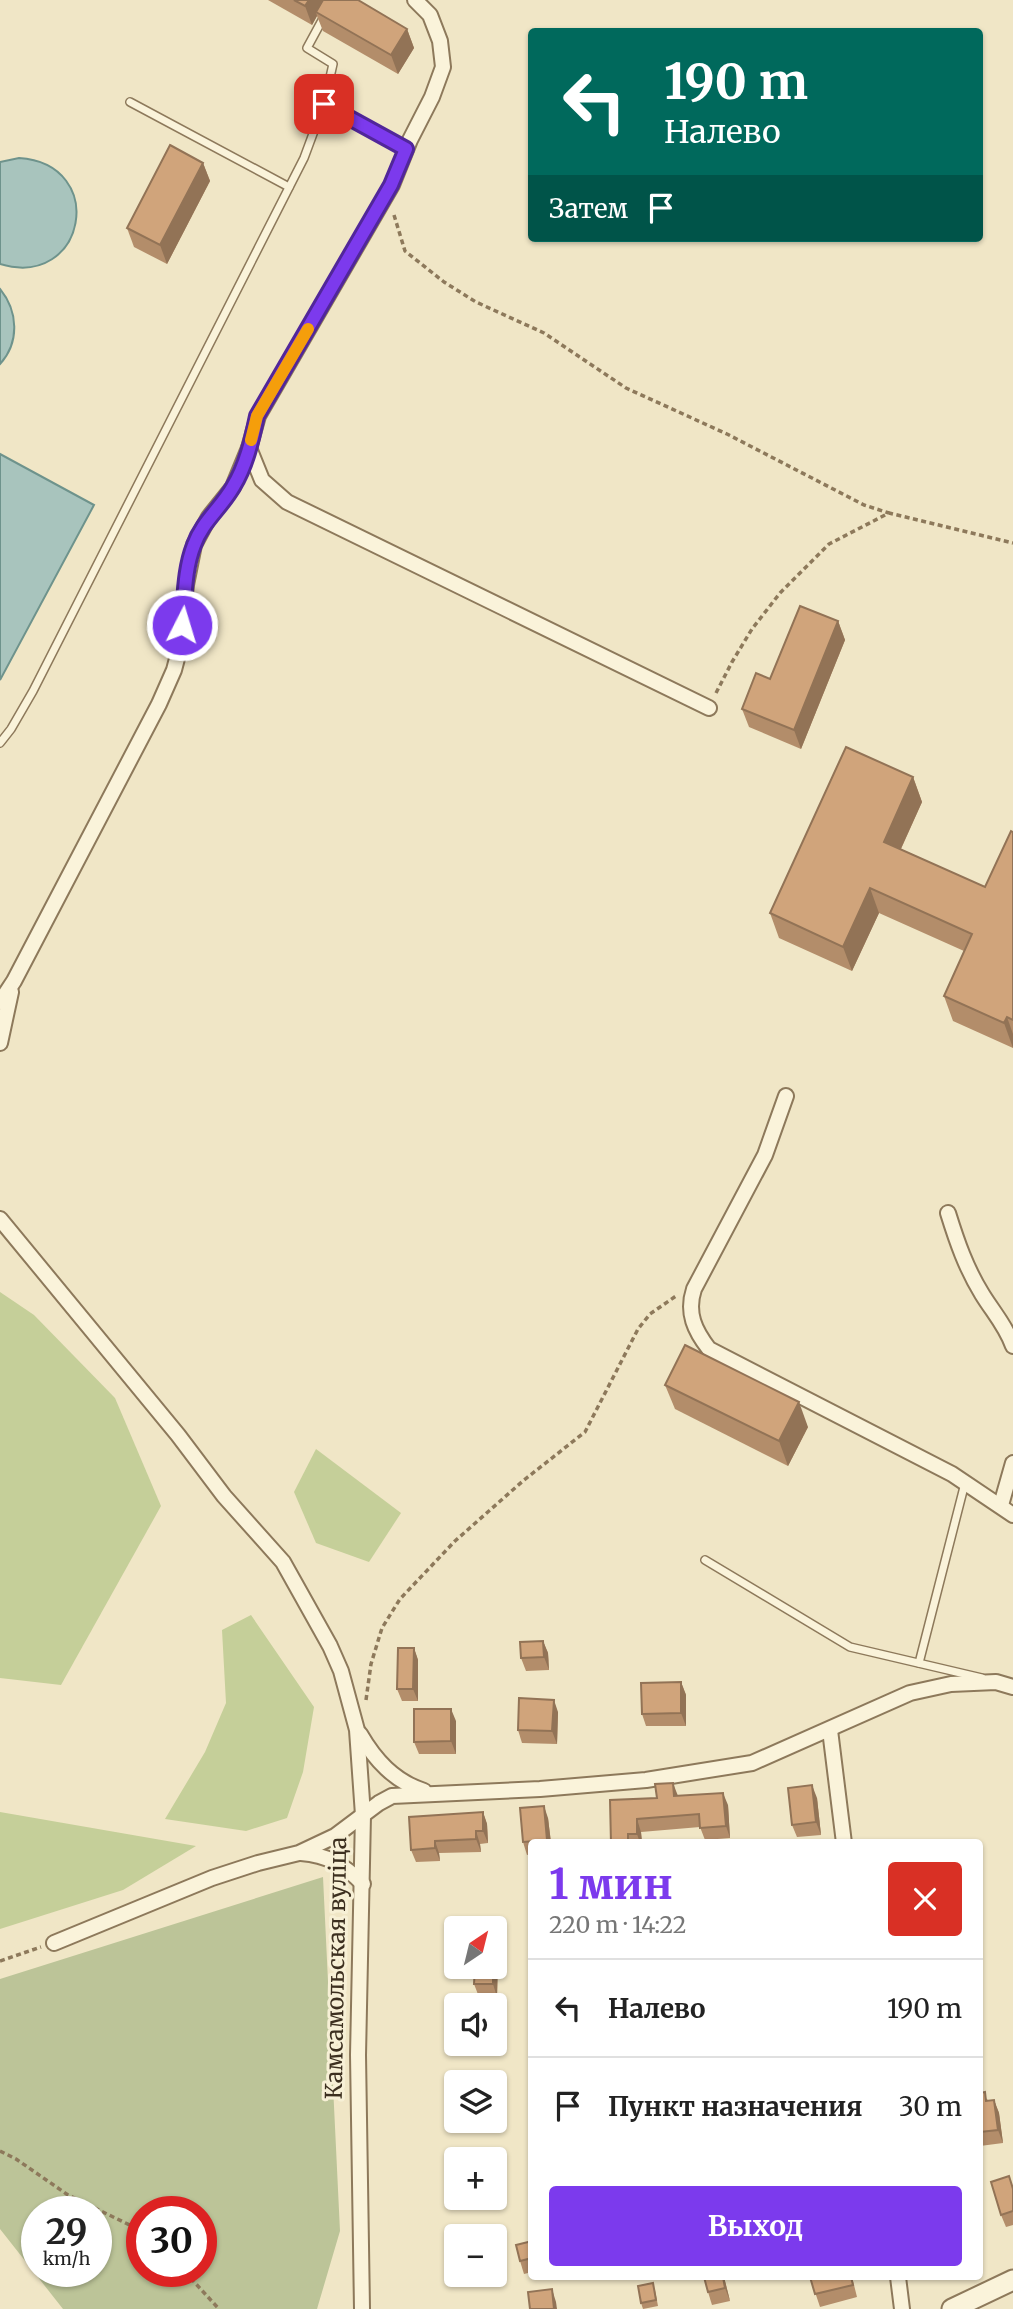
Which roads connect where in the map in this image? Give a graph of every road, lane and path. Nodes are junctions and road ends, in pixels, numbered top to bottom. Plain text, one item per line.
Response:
1 (333, 0) edge
2 (415, 0) edge
3 (130, 102) dead end
4 (324, 104) junction
5 (406, 149) junction
6 (391, 185) junction
7 (289, 187) junction
8 (249, 448) junction
9 (889, 513) junction
10 (1013, 543) edge
11 (709, 708) joint
12 (0, 743) edge
13 (14, 981) junction
14 (0, 1002) edge
15 (0, 1042) edge
16 (786, 1096) dead end
17 (948, 1213) dead end
18 (0, 1219) edge
19 (694, 1289) junction
20 (1013, 1346) edge
21 (1013, 1463) edge
22 (965, 1482) junction
23 (1001, 1505) junction
24 (1013, 1515) edge
25 (705, 1560) dead end
26 (919, 1664) junction
27 (996, 1682) junction
28 (1013, 1687) edge
29 (365, 1707) dead end
30 (357, 1730) junction
31 (830, 1730) junction
32 (429, 1793) junction
33 (363, 1815) junction
34 (844, 1839) edge
35 (299, 1853) junction
36 (363, 1884) junction
37 (54, 1943) joint
38 (0, 1961) edge
39 (0, 2151) edge
40 (126, 2223) edge
41 (898, 2280) edge
42 (1013, 2280) edge
43 (199, 2287) edge
44 (219, 2309) edge
45 (362, 2309) edge
46 (902, 2309) edge
47 (952, 2309) edge

1 - 4 lane
2 - 5 street
3 - 7 lane
4 - 5 lane
4 - 7 lane
5 - 6 street
6 - 8 street
6 - 9 path
7 - 12 lane
8 - 11 street
8 - 13 street
9 - 10 path
9 - 11 path
13 - 14 street
13 - 15 street
16 - 19 street
17 - 20 street
18 - 30 street
19 - 22 street
19 - 29 path
21 - 23 street
22 - 23 street
22 - 26 lane
23 - 24 street
25 - 26 lane
26 - 27 lane
27 - 28 street, Камсамольская вуліца
27 - 31 street, Камсамольская вуліца
30 - 32 street
30 - 33 street
31 - 32 street, Камсамольская вуліца
31 - 34 street
32 - 33 street, Камсамольская вуліца
33 - 35 street
33 - 36 street, Камсамольская вуліца
35 - 36 street
35 - 37 street
36 - 45 street, Камсамольская вуліца
37 - 38 path
39 - 40 path
41 - 46 street
42 - 47 street
43 - 44 path

